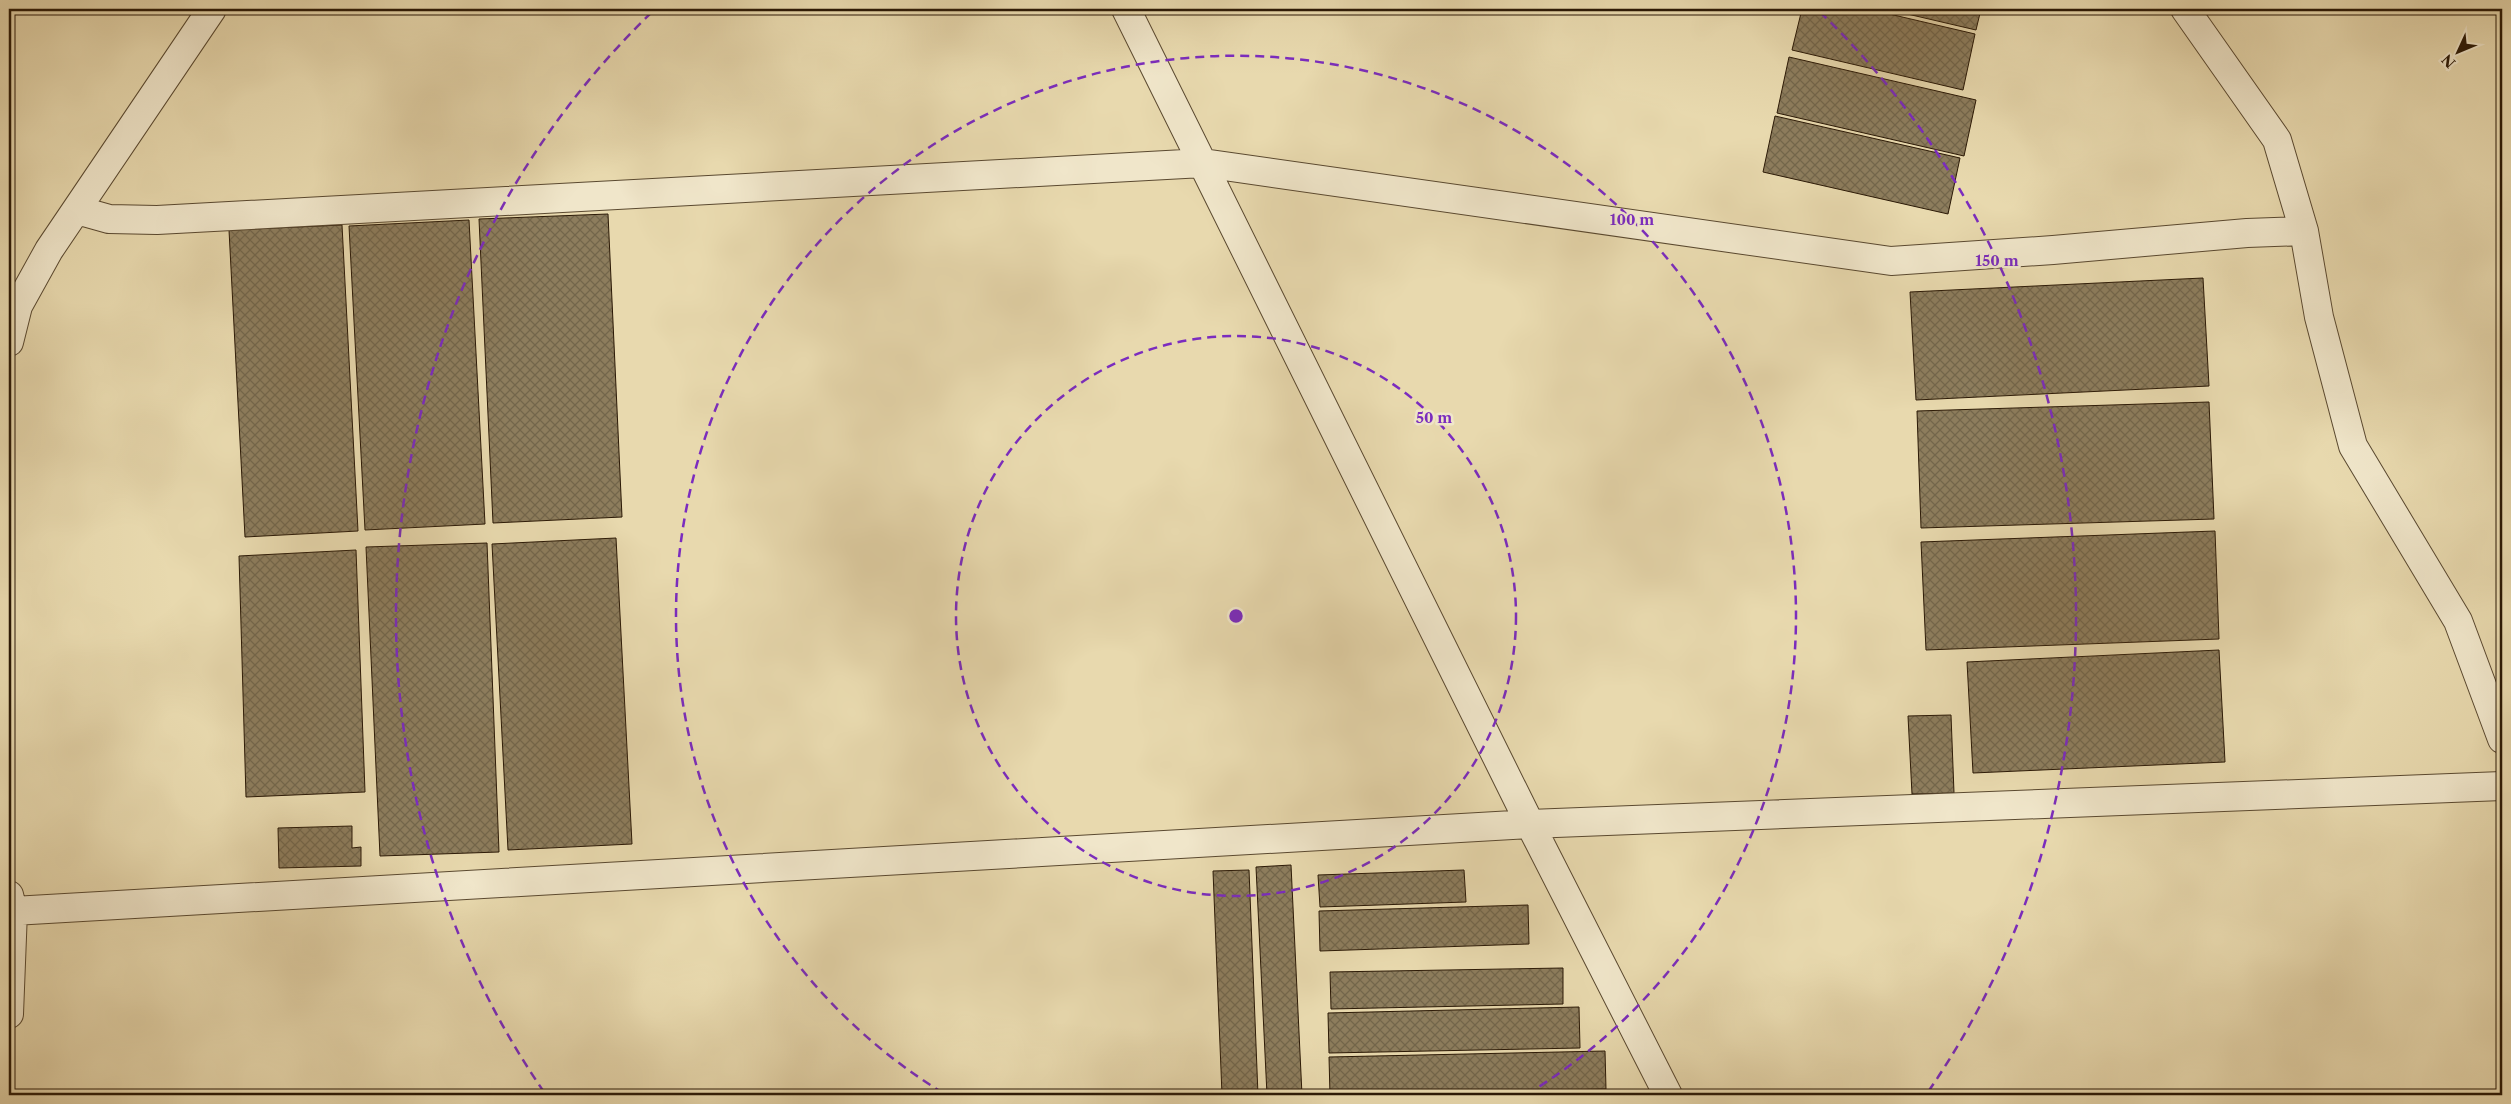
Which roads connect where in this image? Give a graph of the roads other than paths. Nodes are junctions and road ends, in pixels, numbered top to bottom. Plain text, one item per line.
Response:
1 (212, 9) edge
2 (1126, 9) edge
3 (2185, 9) edge
4 (1203, 163) junction
5 (77, 210) junction
6 (2304, 231) junction
7 (9, 342) edge
8 (2502, 739) edge
9 (2502, 786) edge
10 (1530, 824) junction
11 (11, 903) edge
12 (9, 1014) edge
13 (1668, 1095) edge

1 - 5 street
2 - 4 street
3 - 6 street
4 - 5 street
4 - 6 street
4 - 10 street
5 - 7 street
6 - 8 street
9 - 10 street
10 - 11 street
10 - 13 street
11 - 12 street

